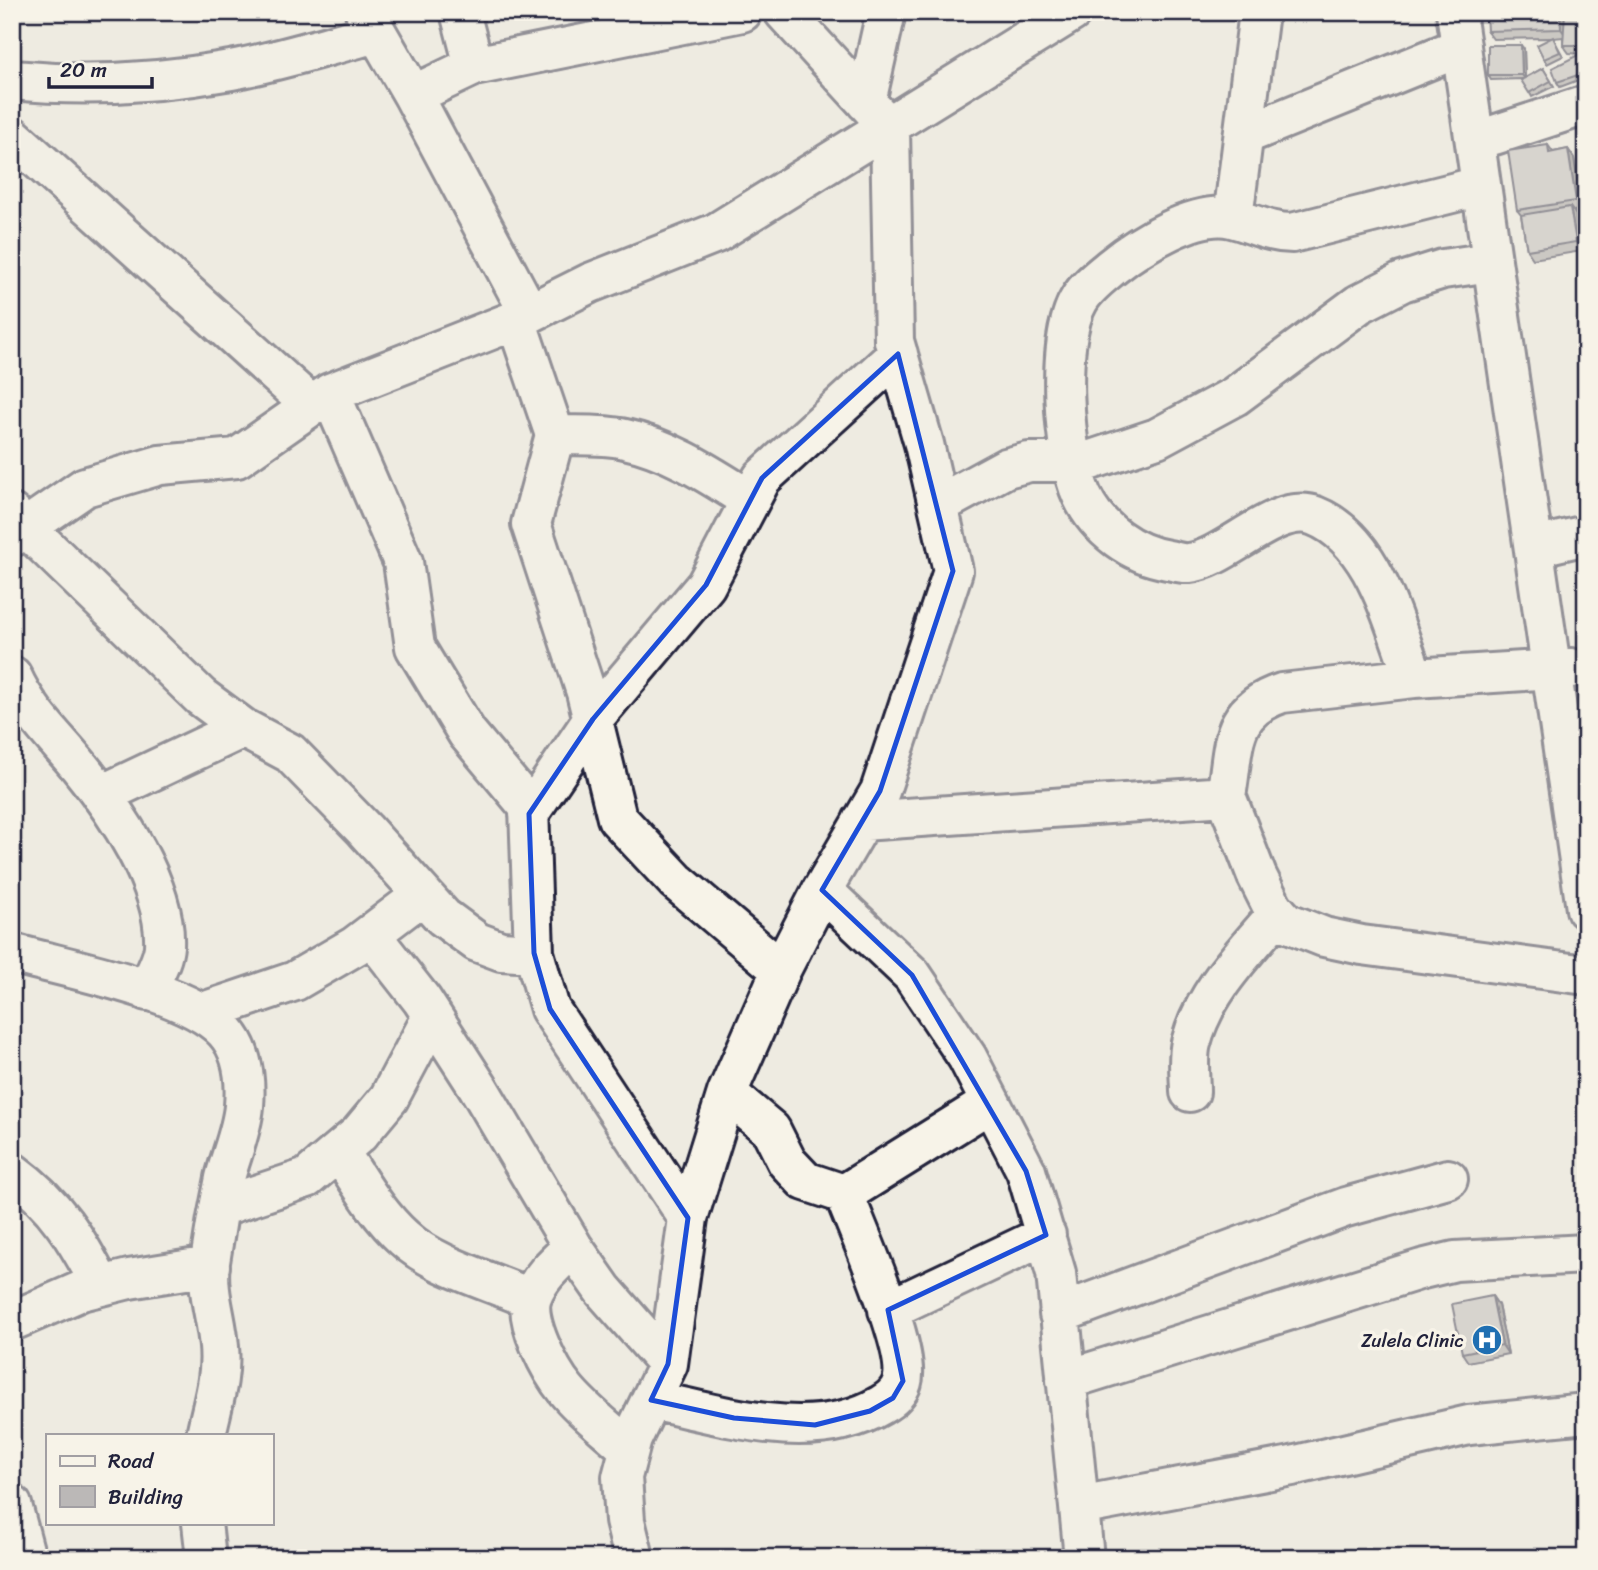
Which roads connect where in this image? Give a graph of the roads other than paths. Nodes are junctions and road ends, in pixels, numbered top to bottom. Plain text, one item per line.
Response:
1 (460, 12) edge
2 (743, 12) edge
3 (784, 12) edge
4 (886, 12) edge
5 (1072, 12) edge
6 (1259, 12) edge
7 (1476, 12) edge
8 (371, 22) edge
9 (603, 25) edge
10 (1458, 30) edge
11 (474, 66) junction
12 (12, 80) edge
13 (414, 94) junction
14 (1586, 105) edge
15 (878, 115) junction
16 (1244, 135) junction
17 (1494, 135) junction
18 (12, 136) edge
19 (1480, 186) junction
20 (1233, 218) junction
21 (1491, 262) junction
22 (523, 316) junction
23 (898, 354) junction
24 (321, 399) junction
25 (555, 435) junction
26 (1072, 464) junction
27 (750, 500) junction
28 (938, 505) junction
29 (17, 525) edge
30 (1569, 539) edge
31 (1561, 669) junction
32 (12, 676) edge
33 (1414, 678) junction
34 (593, 719) junction
35 (243, 728) junction
36 (1586, 769) edge
37 (101, 796) junction
38 (1226, 796) junction
39 (529, 814) junction
40 (862, 821) junction
41 (822, 890) junction
42 (421, 896) junction
43 (1586, 909) edge
44 (1278, 913) junction
45 (371, 935) junction
46 (12, 953) edge
47 (534, 953) junction
48 (781, 970) junction
49 (1586, 975) edge
50 (147, 991) junction
51 (203, 1012) junction
52 (432, 1017) junction
53 (1190, 1092) dead end
54 (727, 1093) junction
55 (990, 1103) junction
56 (339, 1151) junction
57 (12, 1172) edge
58 (1448, 1179) dead end
59 (844, 1194) junction
60 (220, 1207) junction
61 (688, 1218) junction
62 (1046, 1235) junction
63 (573, 1247) junction
64 (1586, 1254) edge
65 (209, 1266) junction
66 (101, 1286) junction
67 (531, 1299) junction
68 (888, 1310) junction
69 (1059, 1314) junction
70 (12, 1321) edge
71 (668, 1364) junction
72 (1066, 1380) junction
73 (651, 1400) junction
74 (1586, 1413) edge
75 (206, 1434) edge
76 (629, 1449) junction
77 (12, 1505) edge
78 (1079, 1506) junction
79 (202, 1524) edge
80 (26, 1558) edge
81 (206, 1558) edge
82 (634, 1558) edge
83 (1084, 1558) edge

1 - 11 street
2 - 9 street
3 - 15 street
4 - 15 street
5 - 15 street
6 - 16 street
7 - 17 street
8 - 12 street
8 - 13 street
9 - 11 street
10 - 16 street
10 - 19 street
11 - 13 street
13 - 22 street
14 - 17 street
15 - 22 street
15 - 23 street
16 - 20 street
17 - 30 street
18 - 24 street
19 - 20 street
19 - 21 street
20 - 26 street
21 - 26 street
21 - 31 street
22 - 24 street
22 - 25 street
23 - 27 street
23 - 28 street
24 - 29 street
24 - 39 street
25 - 27 street
25 - 34 street
26 - 28 street
26 - 33 street
27 - 34 street
28 - 40 street
29 - 35 street
30 - 31 street
31 - 33 street
31 - 36 street
31 - 43 street
32 - 37 street
33 - 38 street
34 - 39 street
34 - 48 street
35 - 37 street
35 - 42 street
37 - 50 street
38 - 40 street
38 - 44 street
39 - 47 street
40 - 41 street
41 - 48 street
41 - 55 street
42 - 45 street
42 - 47 street
44 - 49 street
44 - 53 street
45 - 51 street
45 - 52 street
46 - 50 street
47 - 61 street
48 - 54 street
50 - 51 street
51 - 60 street
52 - 56 street
52 - 63 street
54 - 59 street
54 - 61 street
55 - 59 street
55 - 62 street
56 - 60 street
56 - 67 street
57 - 66 street
58 - 69 street
59 - 68 street
60 - 65 street
61 - 71 street
62 - 68 street
62 - 69 street
63 - 67 street
63 - 71 street
64 - 72 street
65 - 66 street
65 - 75 street
66 - 70 street
67 - 76 street
68 - 73 street
69 - 72 street
71 - 73 street
72 - 78 street
73 - 76 street
74 - 78 street
76 - 82 street
77 - 80 street
78 - 83 street
79 - 81 street

